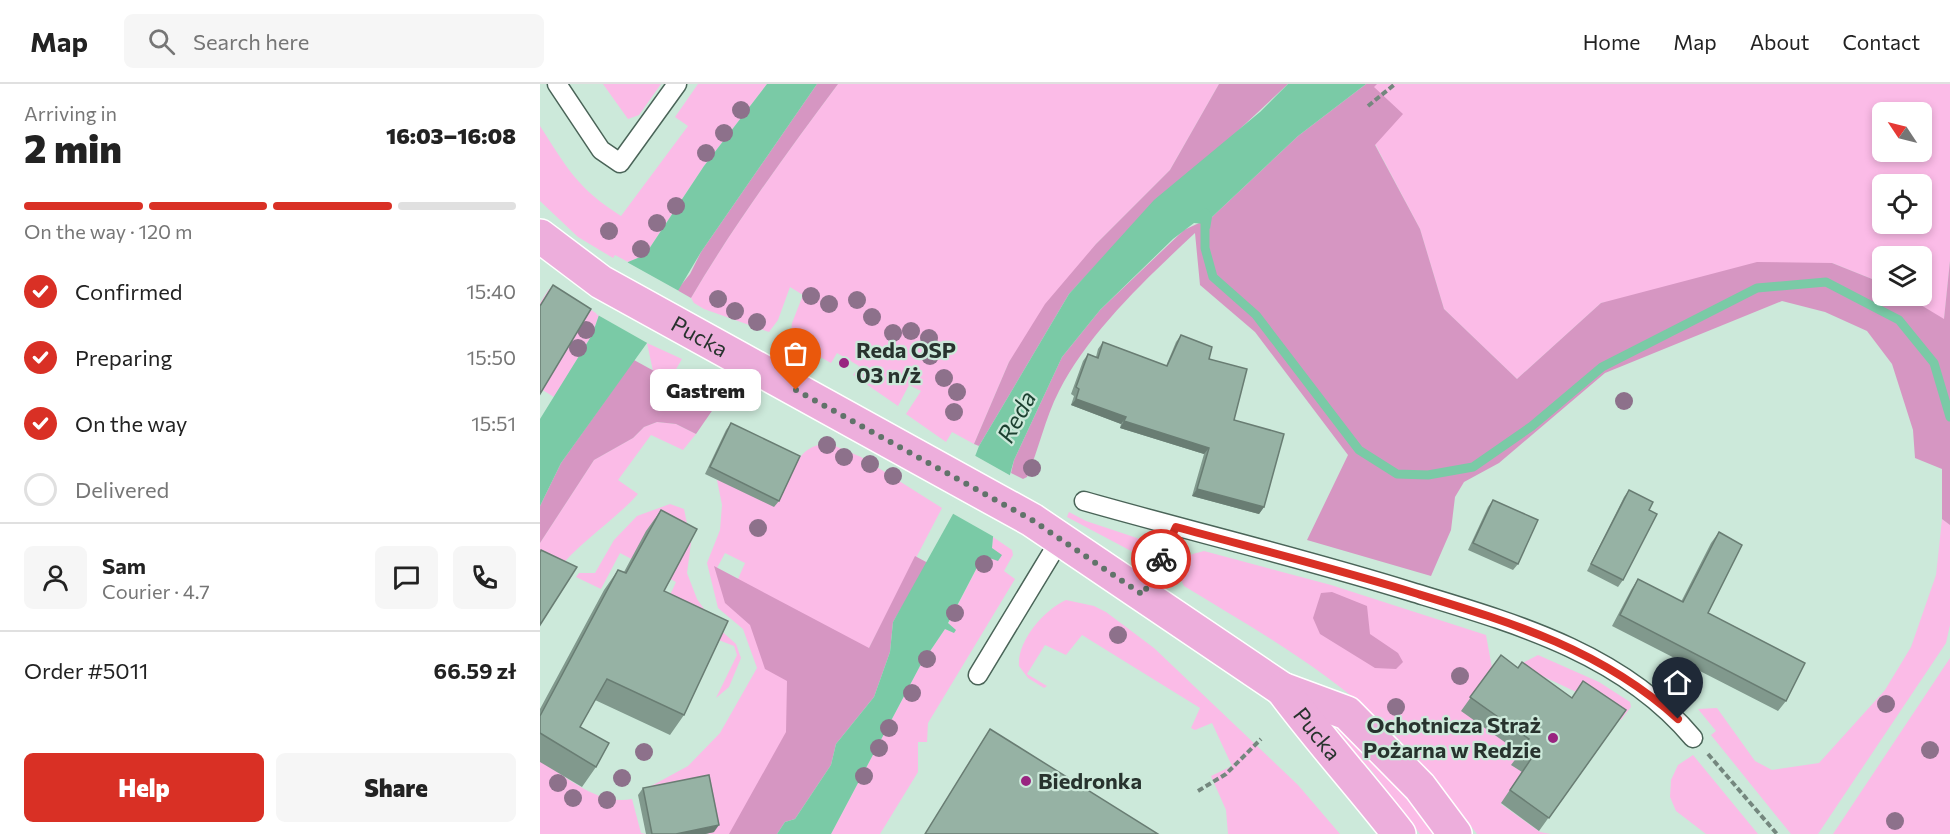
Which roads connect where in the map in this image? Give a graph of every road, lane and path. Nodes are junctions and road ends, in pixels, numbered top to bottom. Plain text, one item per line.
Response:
1 (557, 84) edge
2 (677, 84) edge
3 (1395, 84) edge
4 (1368, 106) dead end
5 (543, 245) edge
6 (1084, 501) dead end
7 (1176, 527) junction
8 (1061, 538) junction
9 (1143, 595) junction
10 (978, 675) dead end
11 (1282, 689) junction
12 (1694, 738) joint
13 (1261, 739) dead end
14 (1198, 791) dead end
15 (1399, 834) edge
16 (1455, 834) edge
17 (1777, 834) edge

1 - 2 lane
3 - 4 path
5 - 8 main road, Pucka
6 - 7 lane
7 - 9 lane
7 - 12 lane
8 - 9 main road, Pucka
8 - 10 lane
9 - 11 main road, Pucka
11 - 15 main road, Pucka
11 - 16 main road, Pucka
12 - 17 path
13 - 14 path

